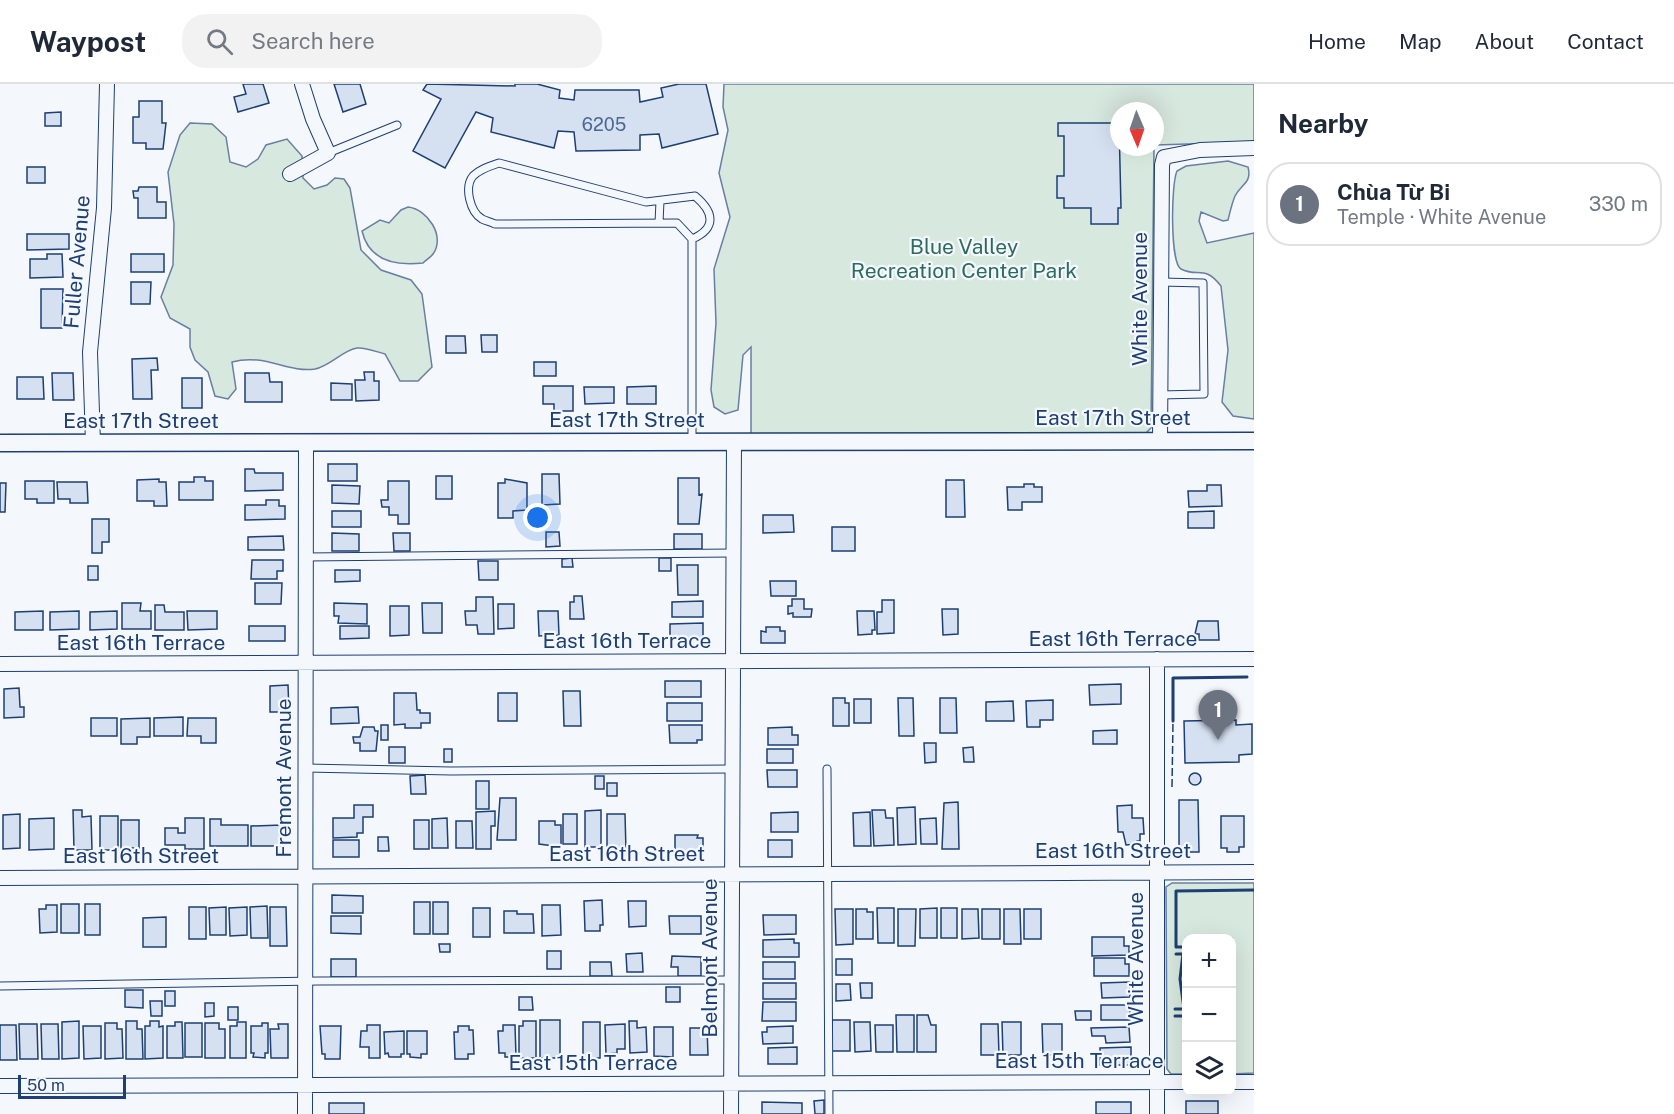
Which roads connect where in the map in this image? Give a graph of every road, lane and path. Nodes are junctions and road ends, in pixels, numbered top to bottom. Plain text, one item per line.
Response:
1 (107, 84) edge
2 (302, 84) edge
3 (397, 125) dead end
4 (1254, 148) edge
5 (328, 153) junction
6 (290, 174) dead end
7 (660, 201) junction
8 (659, 223) junction
9 (692, 239) junction
10 (1161, 282) junction
11 (1160, 395) junction
12 (1160, 441) junction
13 (1254, 441) edge
14 (692, 442) junction
15 (734, 442) junction
16 (0, 443) edge
17 (93, 443) junction
18 (306, 443) junction
19 (733, 553) junction
20 (306, 557) junction
21 (1157, 659) junction
22 (1254, 659) edge
23 (732, 661) junction
24 (306, 663) junction
25 (0, 664) edge
26 (306, 768) junction
27 (732, 769) junction
28 (827, 769) dead end
29 (1158, 871) junction
30 (1254, 872) edge
31 (828, 874) junction
32 (732, 875) junction
33 (305, 876) junction
34 (0, 878) edge
35 (731, 980) junction
36 (305, 981) junction
37 (0, 986) edge
38 (1157, 1082) junction
39 (1182, 1082) edge
40 (1236, 1082) edge
41 (1254, 1082) edge
42 (305, 1083) junction
43 (828, 1083) junction
44 (731, 1084) junction
45 (0, 1086) edge
46 (305, 1114) edge
47 (731, 1114) edge
48 (829, 1114) edge
49 (1157, 1114) edge

1 - 17 street, Fuller Avenue
2 - 5 street
3 - 5 lane
4 - 10 street, White Avenue
5 - 6 street
7 - 8 lane
7 - 8 lane
7 - 9 lane
8 - 9 lane
9 - 14 lane
10 - 11 street, White Avenue
10 - 11 lane
11 - 12 street, White Avenue
12 - 13 street, East 17th Street
12 - 15 street, East 17th Street
14 - 15 street, East 17th Street
14 - 18 street, East 17th Street
15 - 19 street, Belmont Avenue
16 - 17 street, East 17th Street
17 - 18 street, East 17th Street
18 - 20 street, Fremont Avenue
19 - 20 lane
19 - 23 street, Belmont Avenue
20 - 24 street, Fremont Avenue
21 - 22 street, East 16th Terrace
21 - 23 street, East 16th Terrace
21 - 29 street, White Avenue
23 - 24 street, East 16th Terrace
23 - 27 street, Belmont Avenue
24 - 25 street, East 16th Terrace
24 - 26 street, Fremont Avenue
26 - 27 lane
26 - 33 street, Fremont Avenue
27 - 32 street, Belmont Avenue
28 - 31 lane
29 - 30 street, East 16th Street
29 - 31 street, East 16th Street
29 - 38 street, White Avenue
31 - 32 street, East 16th Street
31 - 43 lane
32 - 33 street, East 16th Street
32 - 35 street, Belmont Avenue
33 - 34 street, East 16th Street
33 - 36 street, Fremont Avenue
35 - 36 lane
35 - 44 street, Belmont Avenue
36 - 37 lane
36 - 42 street, Fremont Avenue
38 - 39 street, East 15th Terrace
38 - 43 street, East 15th Terrace
38 - 49 street, White Avenue
40 - 41 street
42 - 44 street, East 15th Terrace
42 - 45 street, East 15th Terrace
42 - 46 street, Fremont Avenue
43 - 44 street, East 15th Terrace
43 - 48 lane
44 - 47 street, Belmont Avenue

